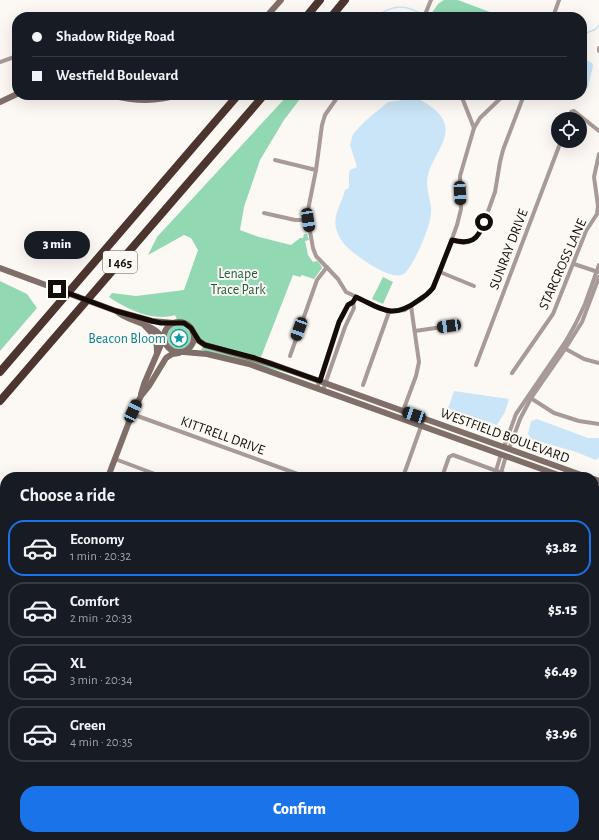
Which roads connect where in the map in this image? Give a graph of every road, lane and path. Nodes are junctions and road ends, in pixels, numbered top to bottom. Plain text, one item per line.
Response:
1 (281, 0) edge
2 (320, 0) edge
3 (346, 0) edge
4 (431, 0) edge
5 (559, 0) edge
6 (270, 12) edge
7 (310, 12) edge
8 (335, 12) edge
9 (426, 12) edge
10 (555, 12) edge
11 (599, 48) edge
12 (599, 51) edge
13 (12, 58) edge
14 (0, 62) edge
15 (12, 96) edge
16 (234, 100) edge
17 (260, 100) edge
18 (336, 100) edge
19 (463, 100) edge
20 (499, 100) edge
21 (522, 100) edge
22 (0, 102) edge
23 (587, 121) edge
24 (474, 128) junction
25 (599, 131) edge
26 (558, 148) edge
27 (599, 154) edge
28 (275, 160) dead end
29 (316, 170) junction
30 (264, 213) dead end
31 (308, 220) junction
32 (452, 240) junction
33 (574, 264) junction
34 (599, 265) edge
35 (0, 268) edge
36 (327, 268) junction
37 (440, 272) junction
38 (598, 272) edge
39 (599, 277) edge
40 (474, 286) dead end
41 (356, 297) junction
42 (353, 302) junction
43 (411, 306) junction
44 (116, 311) junction
45 (389, 312) junction
46 (174, 323) junction
47 (142, 324) junction
48 (449, 326) dead end
49 (415, 331) junction
50 (193, 332) junction
51 (163, 339) junction
52 (564, 348) junction
53 (182, 352) junction
54 (157, 356) junction
55 (290, 356) dead end
56 (599, 363) edge
57 (476, 365) dead end
58 (0, 372) edge
59 (512, 373) dead end
60 (322, 382) junction
61 (363, 385) dead end
62 (320, 389) junction
63 (141, 396) junction
64 (529, 397) junction
65 (0, 401) edge
66 (403, 411) junction
67 (132, 414) junction
68 (424, 418) junction
69 (599, 424) edge
70 (421, 426) junction
71 (507, 448) junction
72 (504, 455) junction
73 (115, 459) junction
74 (110, 472) edge
75 (150, 472) edge
76 (292, 472) edge
77 (404, 472) edge
78 (444, 472) edge
79 (498, 472) joint
80 (550, 472) edge
81 (573, 472) edge

1 - 6 main road
2 - 7 highway
3 - 8 highway
4 - 9 street
5 - 10 street
11 - 12 street
13 - 14 street
15 - 22 main road
16 - 58 highway, I 465
17 - 65 highway, I 465
18 - 29 street
19 - 24 street
20 - 24 street
21 - 32 street
23 - 25 street
24 - 32 street
26 - 57 street, SUNRAY DRIVE
27 - 33 street, STARCROSS LANE
28 - 29 street
29 - 31 street
30 - 31 street
31 - 36 street
32 - 37 street
33 - 38 street
33 - 59 street, STARCROSS LANE
34 - 38 street
35 - 44 main road
36 - 41 street
36 - 55 street
37 - 40 street
37 - 43 street
38 - 52 street
39 - 52 street
41 - 42 street
41 - 45 street
42 - 60 street
42 - 60 street
43 - 45 street
43 - 49 street
44 - 46 main road
44 - 47 main road
45 - 61 street
46 - 50 main road
46 - 51 main road
47 - 51 main road
47 - 54 main road
48 - 49 street
49 - 66 street
50 - 53 main road
50 - 60 main road, WESTFIELD BOULEVARD
51 - 53 main road
51 - 54 main road
52 - 56 street
52 - 64 street
53 - 62 main road, WESTFIELD BOULEVARD
53 - 63 main road
54 - 63 main road
60 - 62 street
60 - 66 main road, WESTFIELD BOULEVARD
62 - 70 main road, WESTFIELD BOULEVARD
63 - 67 main road
64 - 69 street
64 - 71 street
66 - 68 main road, WESTFIELD BOULEVARD
67 - 73 main road
67 - 76 street, KITTRELL DRIVE
68 - 70 street
68 - 71 main road, WESTFIELD BOULEVARD
70 - 72 main road, WESTFIELD BOULEVARD
70 - 77 street
71 - 81 main road, WESTFIELD BOULEVARD
72 - 79 street
72 - 80 main road, WESTFIELD BOULEVARD
73 - 74 main road
73 - 75 street
78 - 79 street

